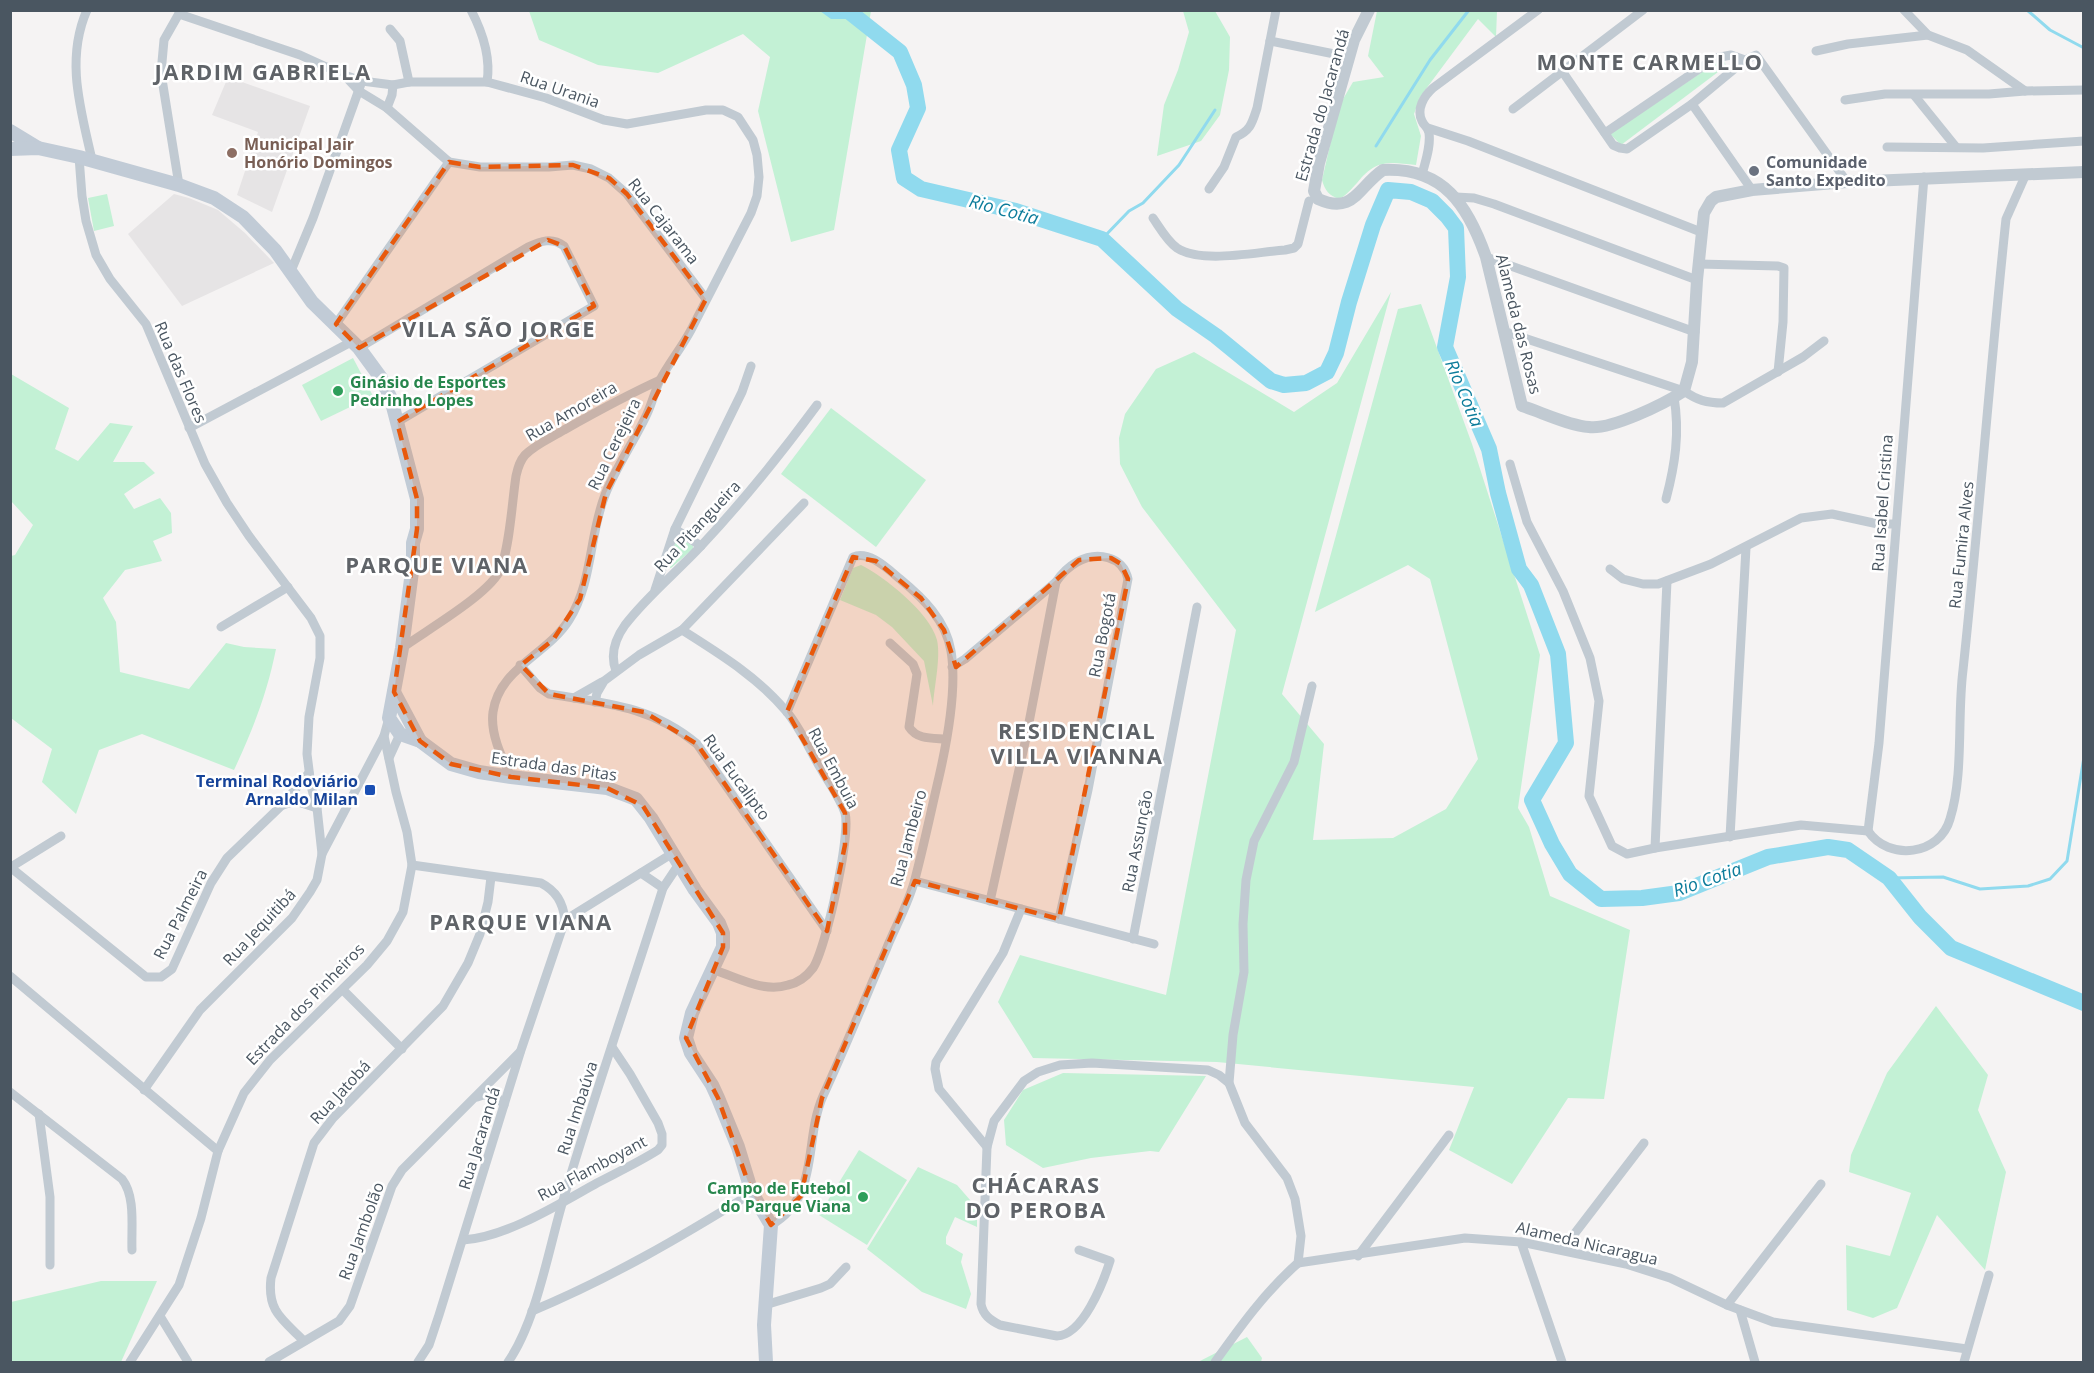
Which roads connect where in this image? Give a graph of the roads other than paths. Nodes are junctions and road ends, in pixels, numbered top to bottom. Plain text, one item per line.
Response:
1 (87, 10) edge
2 (471, 10) edge
3 (1276, 10) edge
4 (1369, 10) edge
5 (1539, 10) edge
6 (1643, 10) edge
7 (1904, 10) edge
8 (180, 12) edge
9 (390, 28) dead end
10 (1928, 35) junction
11 (1270, 41) junction
12 (1816, 51) dead end
13 (1349, 57) junction
14 (1746, 60) junction
15 (1562, 71) junction
16 (344, 75) junction
17 (362, 81) junction
18 (409, 82) junction
19 (487, 82) junction
20 (393, 85) junction
21 (2084, 90) edge
22 (359, 91) junction
23 (2025, 91) junction
24 (1914, 95) junction
25 (1845, 100) dead end
26 (1692, 104) junction
27 (387, 108) junction
28 (1513, 109) dead end
29 (738, 117) joint
30 (1428, 128) junction
31 (10, 131) edge
32 (1605, 134) junction
33 (2084, 141) edge
34 (1887, 147) dead end
35 (1956, 147) junction
36 (38, 148) junction
37 (10, 149) edge
38 (85, 159) junction
39 (449, 162) junction
40 (2084, 172) edge
41 (2026, 174) junction
42 (1422, 175) junction
43 (1924, 177) junction
44 (1847, 182) junction
45 (179, 185) junction
46 (1209, 189) dead end
47 (1752, 189) junction
48 (1456, 197) junction
49 (1309, 201) dead end
50 (1153, 218) dead end
51 (1701, 232) junction
52 (1486, 257) junction
53 (1699, 264) junction
54 (291, 271) junction
55 (1697, 279) junction
56 (706, 299) junction
57 (336, 324) junction
58 (1503, 331) junction
59 (1695, 332) junction
60 (1824, 340) dead end
61 (356, 345) junction
62 (751, 366) dead end
63 (1778, 372) junction
64 (660, 380) junction
65 (1679, 394) junction
66 (817, 405) dead end
67 (397, 422) junction
68 (189, 428) junction
69 (1510, 464) dead end
70 (1666, 499) dead end
71 (804, 503) dead end
72 (1896, 524) junction
73 (675, 529) junction
74 (701, 546) junction
75 (1746, 548) junction
76 (1610, 569) dead end
77 (1668, 580) junction
78 (1056, 582) junction
79 (288, 587) junction
80 (653, 595) junction
81 (1197, 607) dead end
82 (221, 627) dead end
83 (682, 630) junction
84 (890, 644) dead end
85 (402, 648) junction
86 (520, 665) junction
87 (952, 667) junction
88 (616, 671) junction
89 (604, 681) junction
90 (1312, 686) dead end
91 (574, 698) junction
92 (595, 702) junction
93 (787, 712) junction
94 (395, 714) junction
95 (400, 734) junction
96 (384, 736) junction
97 (946, 739) junction
98 (420, 741) junction
99 (389, 758) junction
100 (309, 773) junction
101 (511, 777) junction
102 (281, 806) junction
103 (317, 808) junction
104 (1868, 831) junction
105 (61, 836) dead end
106 (1730, 837) junction
107 (1655, 848) junction
108 (322, 854) junction
109 (676, 859) junction
110 (412, 865) junction
111 (11, 867) edge
112 (641, 873) junction
113 (491, 877) junction
114 (915, 881) junction
115 (663, 888) junction
116 (990, 901) junction
117 (1021, 909) junction
118 (1059, 919) junction
119 (565, 920) junction
120 (827, 931) junction
121 (1133, 939) junction
122 (1154, 944) dead end
123 (714, 970) junction
124 (10, 976) edge
125 (343, 990) junction
126 (612, 1047) junction
127 (402, 1049) junction
128 (521, 1050) junction
129 (1228, 1083) junction
130 (144, 1090) junction
131 (10, 1092) edge
132 (475, 1098) junction
133 (504, 1105) junction
134 (39, 1114) junction
135 (1449, 1135) dead end
136 (1644, 1143) dead end
137 (987, 1147) junction
138 (218, 1150) junction
139 (1821, 1184) dead end
140 (752, 1193) junction
141 (562, 1203) junction
142 (771, 1225) junction
143 (463, 1240) junction
144 (1521, 1242) junction
145 (132, 1250) dead end
146 (1079, 1250) dead end
147 (1562, 1250) junction
148 (1358, 1256) junction
149 (1298, 1263) junction
150 (50, 1265) dead end
151 (846, 1267) dead end
152 (1989, 1275) dead end
153 (765, 1305) junction
154 (1727, 1305) junction
155 (1740, 1310) junction
156 (532, 1311) junction
157 (160, 1316) junction
158 (304, 1341) junction
159 (1967, 1349) junction
160 (130, 1362) edge
161 (188, 1362) edge
162 (269, 1362) edge
163 (418, 1362) edge
164 (508, 1362) edge
165 (766, 1362) edge
166 (1215, 1362) edge
167 (1562, 1362) edge
168 (1755, 1362) edge
169 (1964, 1362) edge

1 - 38 street, Rua das Flores
2 - 19 street
3 - 11 street
4 - 13 street, Estrada do Jacarandá
5 - 30 street
6 - 15 street
7 - 10 street
8 - 16 street
8 - 45 street
9 - 18 street
10 - 12 street
10 - 23 street
11 - 13 street
11 - 46 street
13 - 42 street, Estrada do Jacarandá
14 - 26 street
14 - 32 street
14 - 44 street
15 - 28 street
15 - 32 street
16 - 17 street, Rua Urania
16 - 22 street
17 - 20 street, Rua Urania
17 - 22 street
18 - 19 street, Rua Urania
18 - 20 street, Rua Urania
19 - 29 street, Rua Urania
20 - 27 street
21 - 23 street
22 - 27 street
22 - 54 street
23 - 24 street
24 - 25 street
24 - 35 street
26 - 32 street
26 - 47 street
27 - 39 street
29 - 56 street, Rua Cerejeira
30 - 42 street
30 - 51 street
31 - 36 main road
33 - 35 street
34 - 35 street
36 - 37 main road
36 - 38 main road
38 - 45 main road
38 - 68 street, Rua das Flores
39 - 56 street, Rua Cajarama
39 - 57 street
40 - 41 street
41 - 43 street
41 - 104 street, Rua Fumira Alves
42 - 48 street, Alameda das Rosas
43 - 44 street
43 - 72 street, Rua Isabel Cristina
44 - 47 street
45 - 54 main road
47 - 51 street
48 - 52 street, Alameda das Rosas
48 - 55 street
49 - 50 street
51 - 53 street
52 - 58 street, Alameda das Rosas
52 - 59 street
53 - 55 street
53 - 63 street
54 - 57 main road
55 - 59 street
56 - 64 street, Rua Cerejeira
57 - 61 main road
58 - 65 street
58 - 65 street, Alameda das Rosas
59 - 65 street
60 - 63 street
61 - 67 main road
61 - 67 street
61 - 68 street
62 - 73 street
63 - 65 street
64 - 85 street, Rua Amoreira
64 - 86 street, Rua Cerejeira
65 - 70 street
66 - 74 street, Rua Pitangueira
67 - 85 main road
68 - 79 street, Rua das Flores
69 - 107 street
71 - 83 street
72 - 75 street
72 - 104 street, Rua Isabel Cristina
73 - 74 street
73 - 80 street
74 - 80 street, Rua Pitangueira
75 - 77 street
75 - 106 street
76 - 77 street
77 - 107 street
78 - 87 street, Rua Bogotá
78 - 116 street
78 - 118 street, Rua Bogotá
79 - 82 street
79 - 100 street, Rua das Flores
80 - 88 street, Rua Pitangueira
81 - 121 street, Rua Assunção
83 - 88 street
83 - 93 street, Rua Embuia
84 - 97 street
85 - 94 main road
86 - 91 street, Rua Eucalipto
86 - 101 street, Rua Cerejeira
87 - 93 street, Rua Jambeiro
87 - 97 street, Rua Jambeiro
88 - 89 street
89 - 91 street
89 - 92 street
90 - 129 street
91 - 92 street, Rua Eucalipto
92 - 120 street, Rua Eucalipto
93 - 120 street, Rua Embuia
94 - 95 main road
94 - 96 street, Estrada dos Pinheiros
94 - 98 main road, Estrada das Pitas
95 - 98 main road, Estrada das Pitas
95 - 99 street
96 - 99 street, Estrada dos Pinheiros
96 - 108 street, Rua Jequitibá
97 - 114 street, Rua Jambeiro
98 - 101 main road, Estrada das Pitas
99 - 110 street, Estrada dos Pinheiros
100 - 102 street, Rua Palmeira
100 - 103 street, Rua das Flores
101 - 109 main road, Estrada das Pitas
102 - 103 street
102 - 111 street, Rua Palmeira
103 - 108 street, Rua das Flores
104 - 106 street
105 - 111 street
106 - 107 street
108 - 130 street, Rua Jequitibá
109 - 112 street
109 - 115 street, Rua Imbaúva
109 - 123 main road, Estrada das Pitas
110 - 113 street
110 - 125 street, Estrada dos Pinheiros
112 - 115 street
112 - 119 street
113 - 119 street
113 - 127 street, Rua Jatobá
114 - 116 street
114 - 142 street, Rua Jambeiro
115 - 126 street, Rua Imbaúva
116 - 117 street
117 - 118 street
117 - 137 street
118 - 121 street
119 - 128 street, Rua Jacarandá
120 - 123 street, Rua Embuia
121 - 122 street
123 - 140 main road, Estrada das Pitas
124 - 130 street
125 - 127 street
125 - 138 street, Estrada dos Pinheiros
126 - 141 street, Rua Imbaúva
126 - 141 street, Rua Flamboyant
127 - 158 street, Rua Jatobá
128 - 132 street, Rua Jambolão
128 - 133 street, Rua Jacarandá
129 - 137 street
129 - 149 street
130 - 138 street
131 - 134 street
132 - 133 street
132 - 158 street, Rua Jambolão
133 - 143 street, Rua Jacarandá
134 - 145 street
134 - 150 street
135 - 148 street
136 - 147 street
137 - 146 street
138 - 157 street, Estrada dos Pinheiros
139 - 154 street
140 - 142 main road
140 - 156 street
141 - 143 street, Rua Flamboyant
141 - 156 street, Rua Imbaúva
142 - 153 main road
143 - 163 street, Rua Jacarandá
144 - 147 street, Alameda Nicaragua
144 - 148 street, Alameda Nicaragua
144 - 167 street
147 - 154 street, Alameda Nicaragua
148 - 149 street, Alameda Nicaragua
149 - 166 street
151 - 153 street
152 - 159 street
153 - 165 main road
154 - 155 street, Alameda Nicaragua
155 - 159 street, Alameda Nicaragua
155 - 168 street
156 - 164 street, Rua Imbaúva
157 - 160 street, Estrada dos Pinheiros
157 - 161 street
158 - 162 street, Rua Jambolão
159 - 169 street

